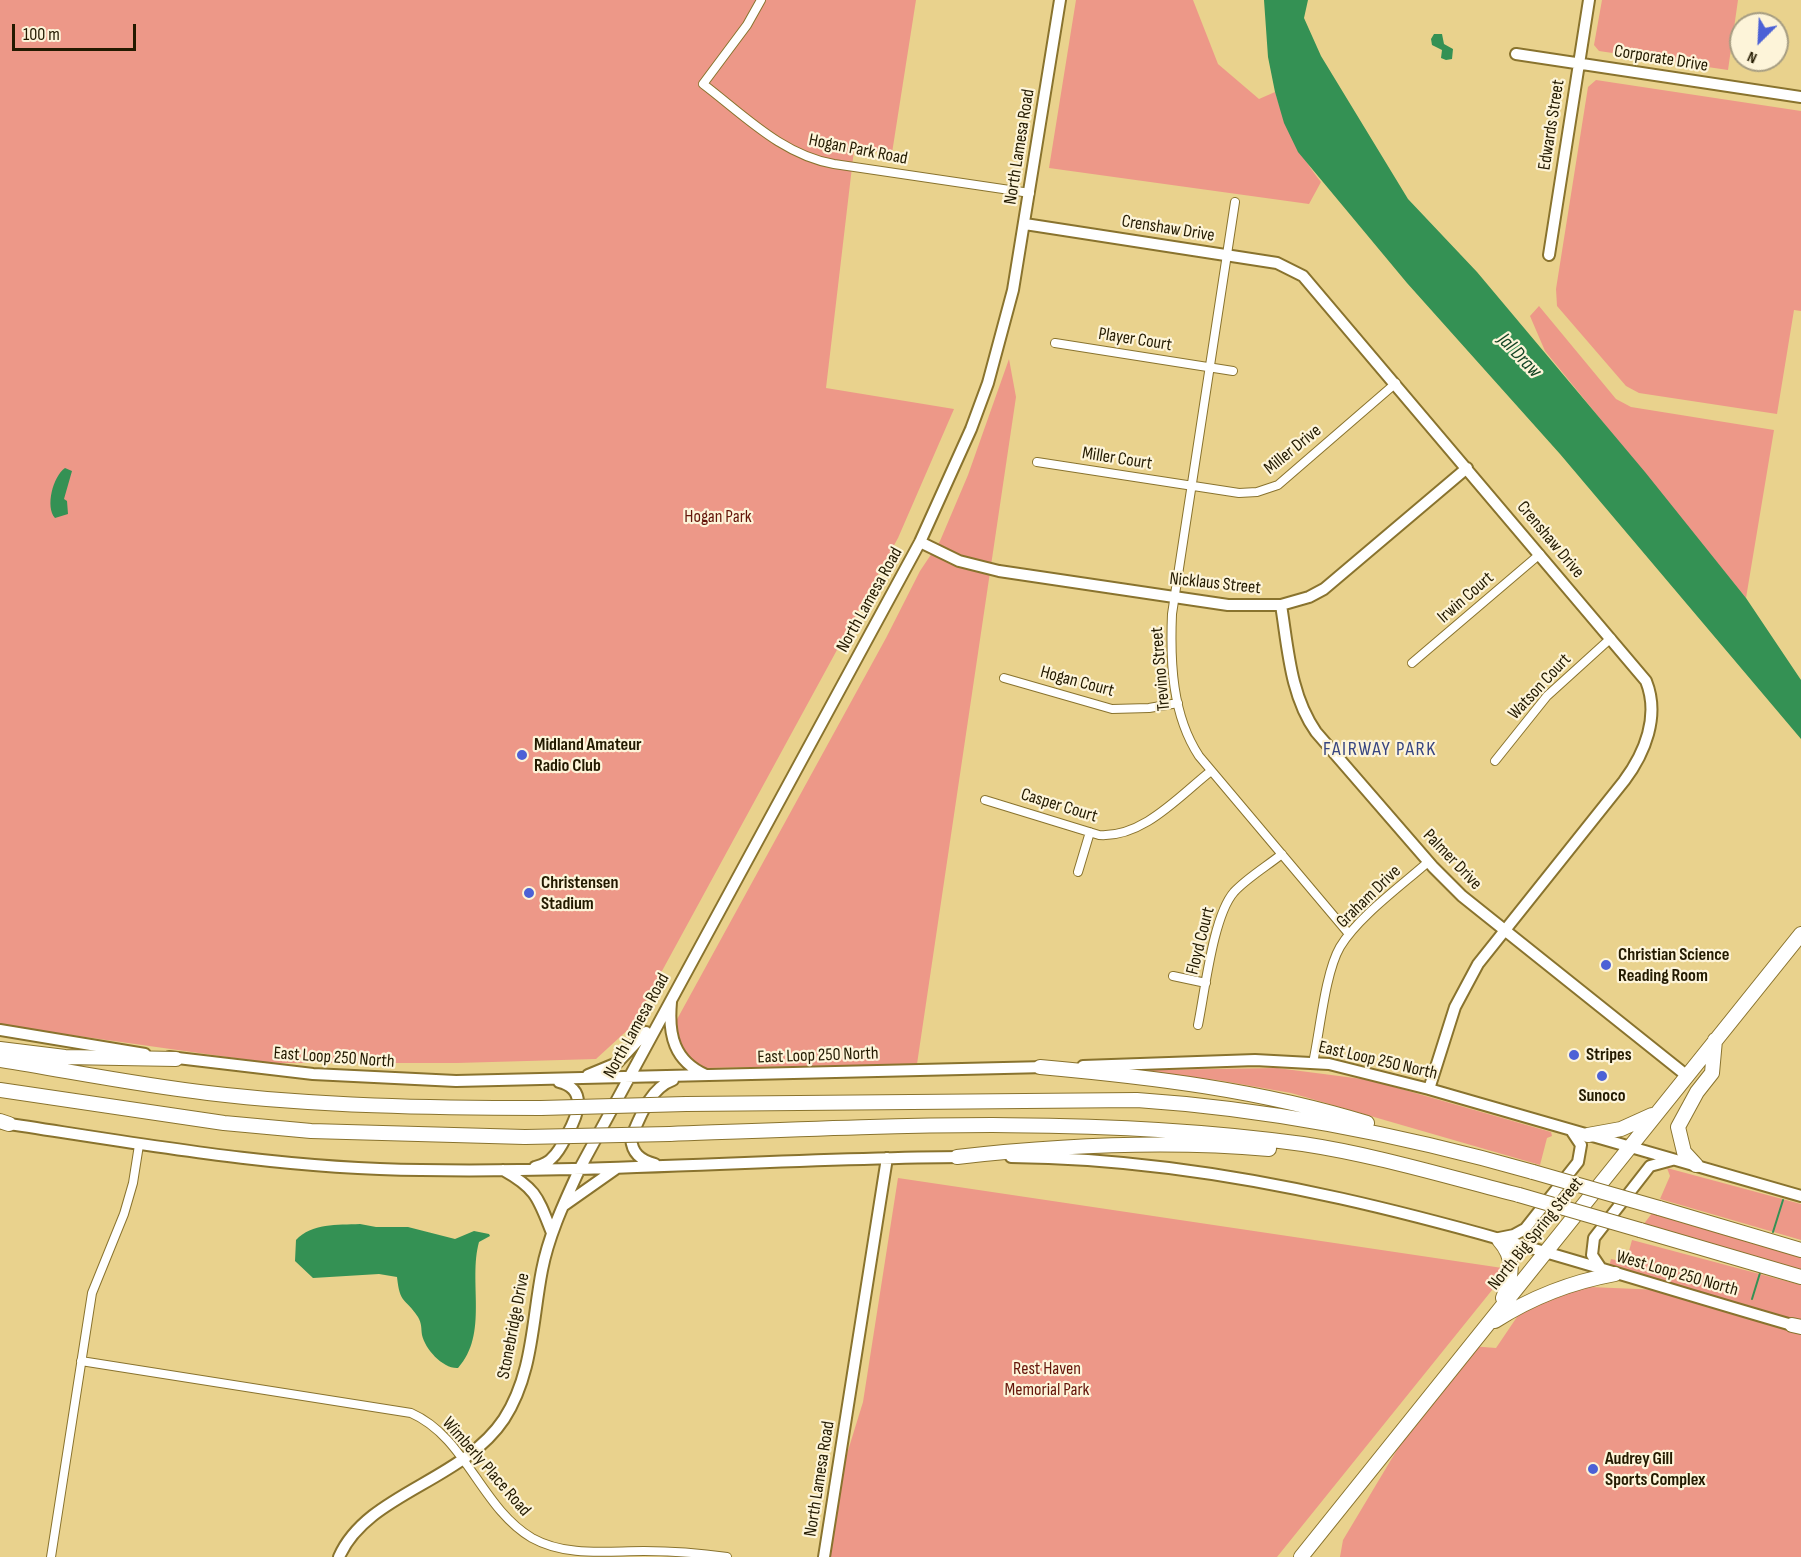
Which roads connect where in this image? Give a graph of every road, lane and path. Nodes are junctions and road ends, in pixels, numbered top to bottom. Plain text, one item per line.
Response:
1 (761, 0) edge
2 (1060, 0) edge
3 (1589, 0) edge
4 (1516, 54) dead end
5 (1578, 63) junction
6 (1801, 97) edge
7 (1030, 192) junction
8 (1235, 202) dead end
9 (1025, 224) junction
10 (1549, 255) dead end
11 (1228, 256) junction
12 (1055, 343) dead end
13 (1210, 367) junction
14 (1233, 371) dead end
15 (1395, 384) junction
16 (1038, 462) dead end
17 (1467, 468) junction
18 (1192, 485) junction
19 (920, 542) junction
20 (1540, 554) junction
21 (1174, 597) junction
22 (1281, 605) junction
23 (1611, 638) junction
24 (1412, 663) dead end
25 (1004, 678) dead end
26 (1178, 703) junction
27 (1495, 761) dead end
28 (1211, 771) junction
29 (985, 800) dead end
30 (1090, 832) junction
31 (1282, 854) junction
32 (1428, 862) junction
33 (1078, 872) dead end
34 (1505, 930) junction
35 (1349, 934) junction
36 (1801, 934) edge
37 (1173, 976) dead end
38 (1206, 983) junction
39 (671, 998) junction
40 (1198, 1025) dead end
41 (0, 1030) edge
42 (1715, 1039) junction
43 (0, 1049) edge
44 (176, 1059) junction
45 (0, 1060) edge
46 (1313, 1063) junction
47 (1040, 1067) junction
48 (1686, 1075) junction
49 (709, 1077) junction
50 (627, 1078) junction
51 (567, 1079) junction
52 (534, 1080) junction
53 (1429, 1089) junction
54 (0, 1090) edge
55 (1658, 1110) junction
56 (3, 1122) edge
57 (1570, 1130) junction
58 (1588, 1135) junction
59 (139, 1145) junction
60 (1630, 1146) junction
61 (1455, 1150) junction
62 (957, 1157) junction
63 (887, 1158) junction
64 (1678, 1160) junction
65 (658, 1165) junction
66 (1696, 1165) junction
67 (618, 1167) junction
68 (580, 1168) junction
69 (503, 1169) junction
70 (520, 1169) junction
71 (1431, 1172) junction
72 (1801, 1196) edge
73 (563, 1207) junction
74 (552, 1233) junction
75 (1496, 1239) junction
76 (1801, 1250) edge
77 (1544, 1253) junction
78 (1609, 1272) junction
79 (1801, 1277) edge
80 (1498, 1310) junction
81 (1485, 1327) junction
82 (1798, 1327) edge
83 (81, 1361) junction
84 (463, 1460) junction
85 (51, 1557) edge
86 (339, 1557) edge
87 (727, 1557) edge
88 (824, 1557) edge
89 (1301, 1557) edge

1 - 7 street, Hogan Park Road
2 - 7 main road, North Lamesa Road
3 - 5 main road, Edwards Street
4 - 5 main road, Corporate Drive
5 - 6 main road, Corporate Drive
5 - 10 main road, Edwards Street
7 - 9 main road, North Lamesa Road
8 - 11 street, Trevino Street
9 - 11 main road, Crenshaw Drive
9 - 19 main road, North Lamesa Road
11 - 13 street, Trevino Street
11 - 15 main road, Crenshaw Drive
12 - 13 street, Player Court
13 - 14 street, Player Court
13 - 18 street, Trevino Street
15 - 17 main road, Crenshaw Drive
15 - 18 street, Miller Drive
16 - 18 street, Miller Court
17 - 20 main road, Crenshaw Drive
17 - 22 main road, Nicklaus Street
18 - 21 street, Trevino Street
19 - 21 main road, Nicklaus Street
19 - 39 main road, North Lamesa Road
20 - 23 main road, Crenshaw Drive
20 - 24 street, Irwin Court
21 - 22 main road, Nicklaus Street
21 - 26 street, Trevino Street
22 - 32 main road, Palmer Drive
23 - 27 street, Watson Court
23 - 34 main road, Crenshaw Drive
25 - 26 street, Hogan Court
26 - 28 street, Trevino Street
28 - 30 street, Casper Court
28 - 31 street, Trevino Street
29 - 30 street, Casper Court
30 - 33 street
31 - 35 street, Trevino Street
31 - 38 street, Floyd Court
32 - 34 main road, Palmer Drive
32 - 35 street, Graham Drive
34 - 48 main road, Palmer Drive
34 - 53 main road, Crenshaw Drive
35 - 46 street, Graham Drive
36 - 42 highway, North Big Spring Street
37 - 38 street
38 - 40 street, Floyd Court
39 - 49 main road
39 - 50 main road, North Lamesa Road
39 - 51 main road
41 - 44 main road, East Loop 250 North
42 - 48 highway, North Big Spring Street
42 - 66 highway
43 - 44 highway
44 - 52 main road, East Loop 250 North
45 - 61 highway, bridge
46 - 47 main road, East Loop 250 North
46 - 53 main road, East Loop 250 North
47 - 49 main road, East Loop 250 North
47 - 61 highway
48 - 55 highway, North Big Spring Street
49 - 50 main road, East Loop 250 North
49 - 65 main road
50 - 51 main road, East Loop 250 North
50 - 68 main road, North Lamesa Road
51 - 52 main road, East Loop 250 North
52 - 70 main road
53 - 57 main road, East Loop 250 North
54 - 71 highway, bridge
55 - 58 highway
55 - 60 highway, North Big Spring Street
56 - 59 main road
57 - 58 main road, East Loop 250 North
57 - 75 main road
58 - 60 main road, East Loop 250 North
59 - 69 main road
59 - 83 street
60 - 64 main road
60 - 77 highway, North Big Spring Street
61 - 76 highway, bridge
62 - 63 main road
62 - 71 highway
62 - 75 main road
63 - 65 main road
63 - 88 main road, North Lamesa Road
64 - 66 main road
64 - 78 main road
65 - 67 main road
66 - 72 main road
67 - 68 main road
67 - 73 main road
68 - 70 main road
68 - 73 main road, Stonebridge Drive
69 - 70 main road
69 - 74 main road
71 - 79 highway, bridge
73 - 74 main road, Stonebridge Drive
74 - 84 main road, Stonebridge Drive
75 - 77 main road
75 - 80 highway
77 - 78 main road, West Loop 250 North
77 - 80 highway, North Big Spring Street
78 - 81 highway
78 - 82 main road, West Loop 250 North
80 - 81 highway, North Big Spring Street
81 - 89 highway, North Big Spring Street
83 - 84 street, Wimberly Place Road
83 - 85 street
84 - 86 main road, Stonebridge Drive
84 - 87 street, Wimberly Place Road

